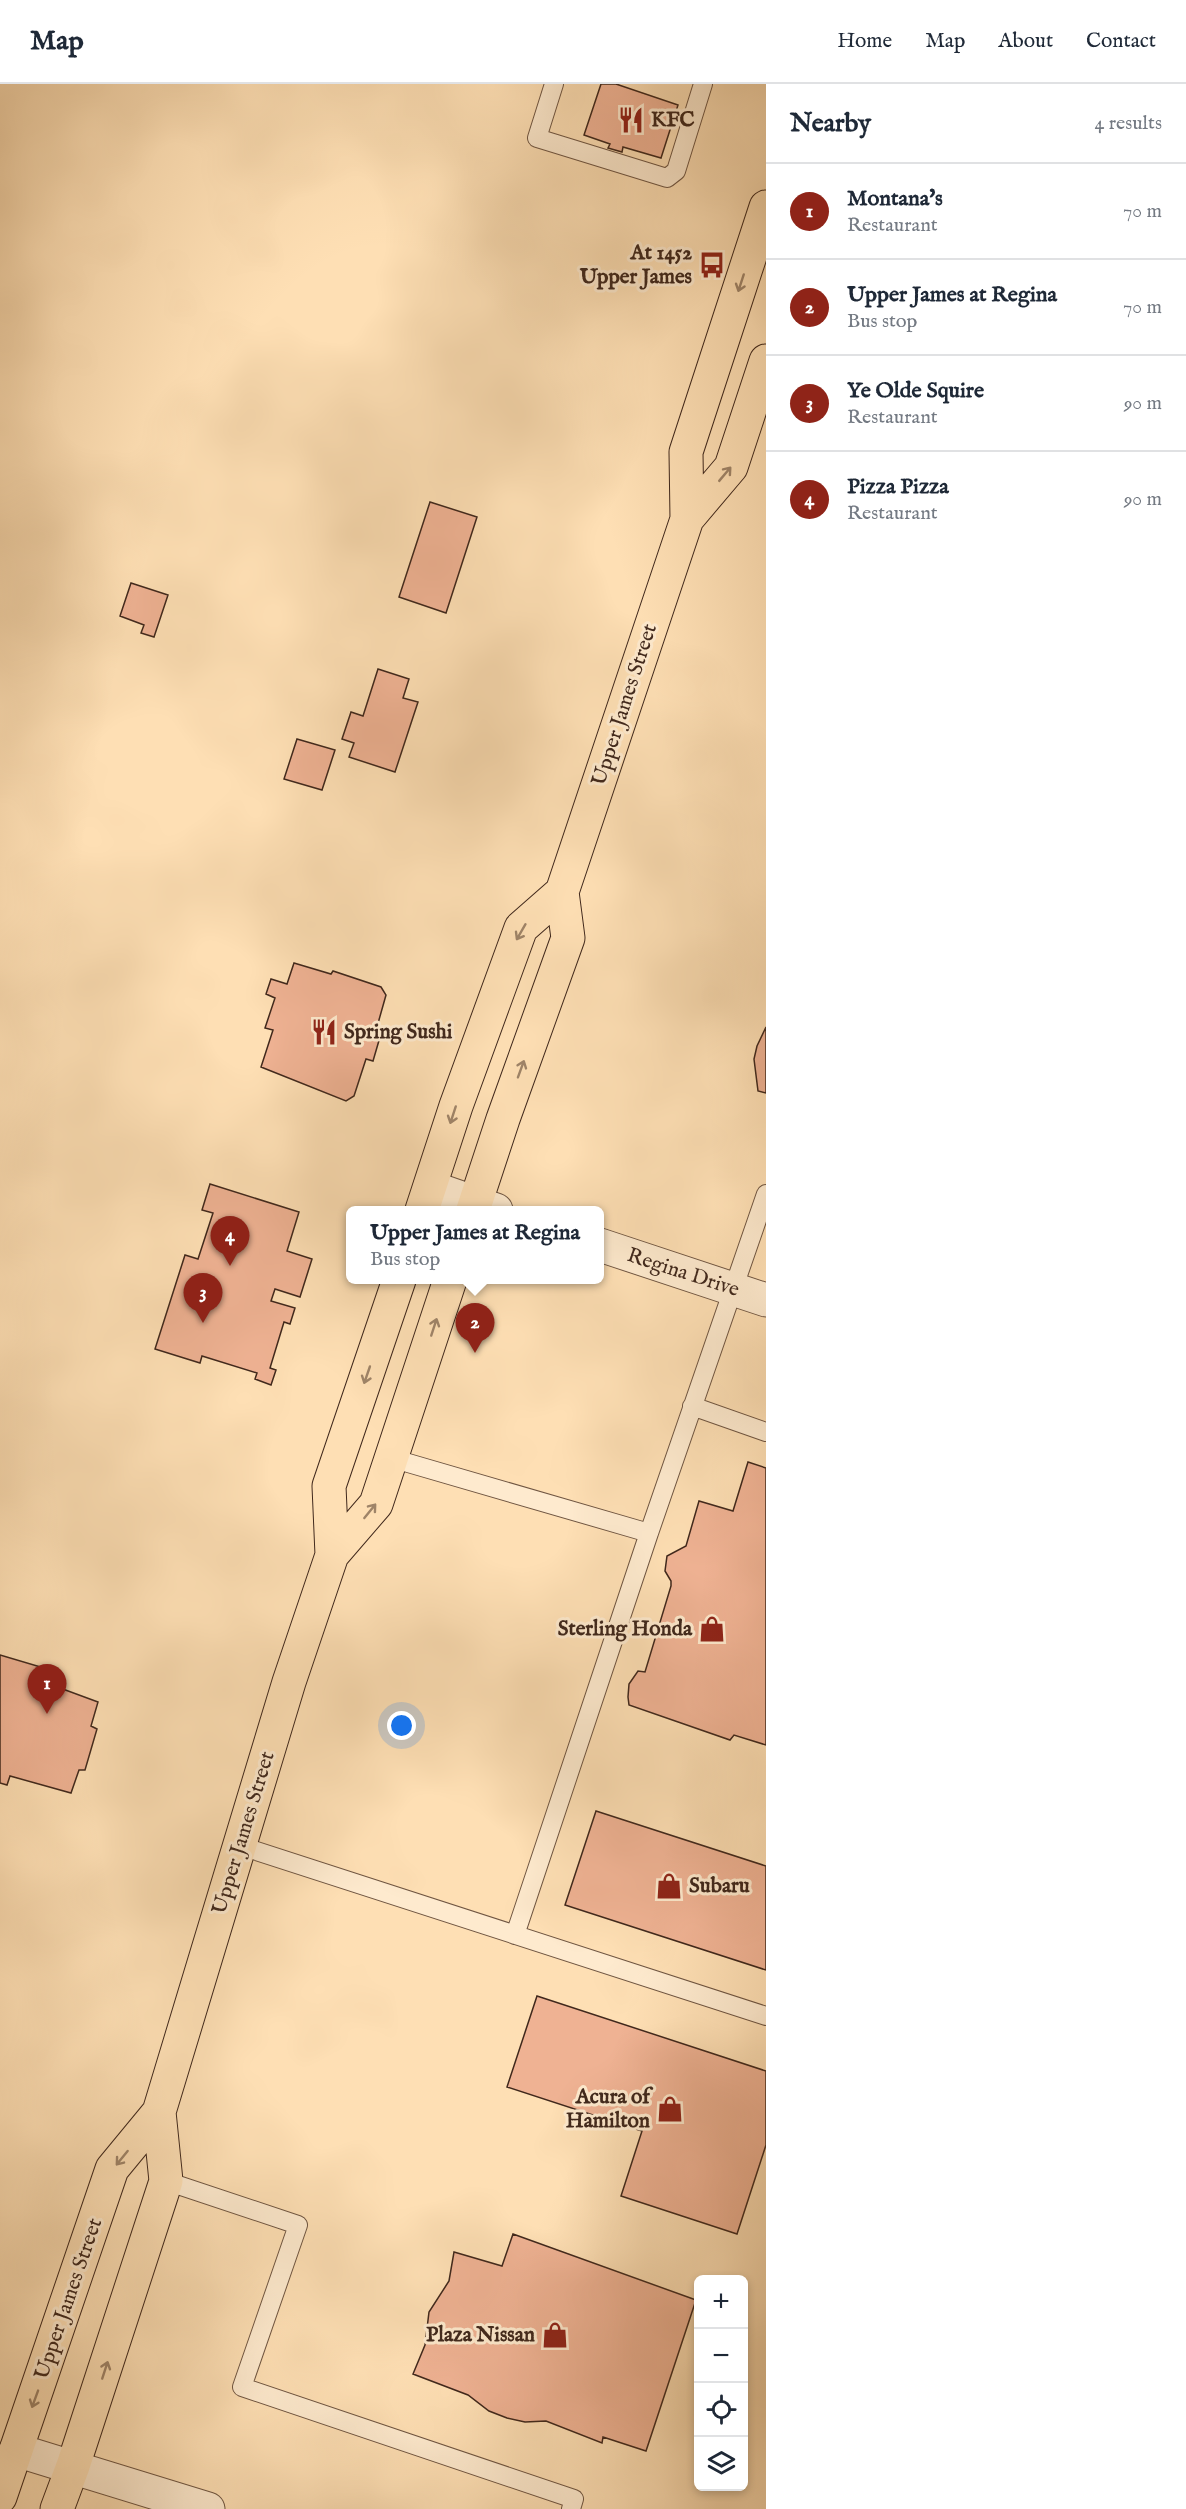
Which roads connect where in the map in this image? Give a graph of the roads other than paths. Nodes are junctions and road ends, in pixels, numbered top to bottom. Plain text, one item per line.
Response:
1 (554, 84) edge
2 (703, 84) edge
3 (766, 207) edge
4 (766, 361) edge
5 (687, 519) junction
6 (562, 892) junction
7 (766, 1194) edge
8 (426, 1199) edge
9 (469, 1206) edge
10 (482, 1206) edge
11 (604, 1246) edge
12 (398, 1284) edge
13 (449, 1284) edge
14 (732, 1289) junction
15 (766, 1300) edge
16 (692, 1406) junction
17 (766, 1432) edge
18 (391, 1458) junction
19 (649, 1533) junction
20 (332, 1555) junction
21 (241, 1846) junction
22 (515, 1935) junction
23 (766, 2016) edge
24 (159, 2112) junction
25 (166, 2181) junction
26 (16, 2450) junction
27 (73, 2466) junction
28 (0, 2497) edge
29 (57, 2509) edge
30 (208, 2509) edge
31 (571, 2509) edge

1 - 2 lane
3 -> 5 main road, Upper James Street
5 -> 4 main road, Upper James Street
5 - 6 main road, Upper James Street
6 -> 8 main road
10 -> 6 main road, Upper James Street
7 - 14 lane
8 - 9 street
11 - 14 street, Regina Drive
12 -> 20 main road, Upper James Street
18 -> 13 main road, Upper James Street
14 - 15 street, Regina Drive
14 - 16 lane
16 - 17 lane
16 - 19 lane
18 - 19 lane
20 -> 18 main road, Upper James Street
19 - 22 lane
20 - 21 main road, Upper James Street
21 - 22 lane
21 - 24 main road, Upper James Street
22 - 23 lane
24 - 25 main road, Upper James Street
24 -> 26 main road, Upper James Street
27 -> 25 main road, Upper James Street
25 - 31 lane
26 - 27 street
26 - 28 main road, Upper James Street
27 - 29 main road, Upper James Street
27 - 30 street

